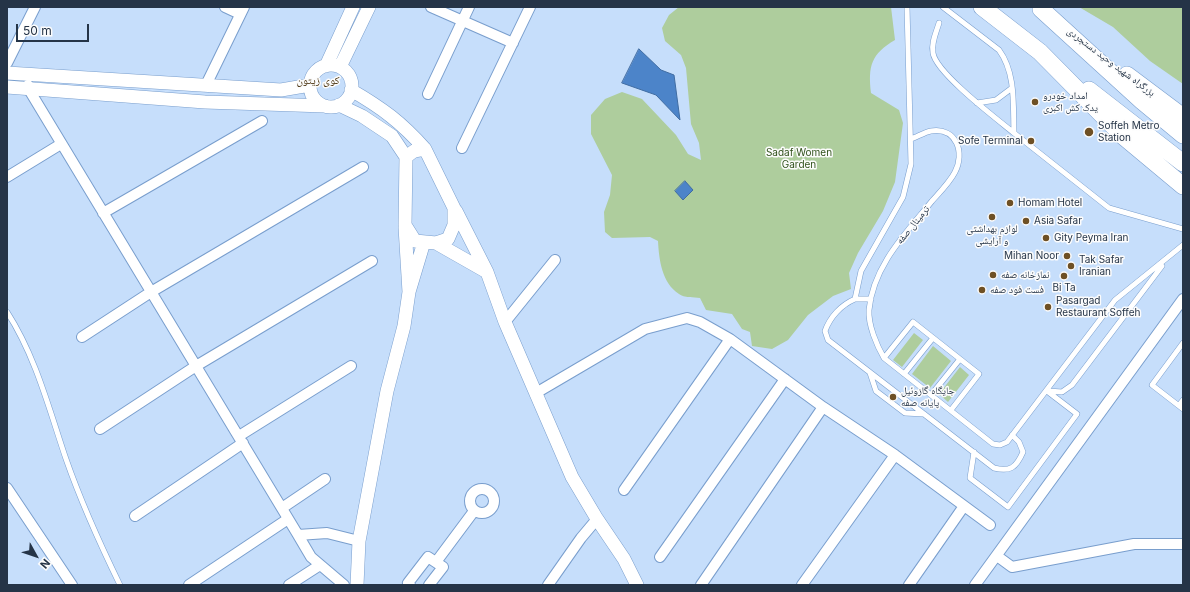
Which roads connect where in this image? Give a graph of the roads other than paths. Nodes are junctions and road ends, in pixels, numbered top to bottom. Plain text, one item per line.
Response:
1 (35, 7) edge
2 (225, 7) edge
3 (353, 7) edge
4 (369, 7) edge
5 (431, 7) edge
6 (469, 7) edge
7 (530, 7) edge
8 (907, 7) edge
9 (942, 7) edge
10 (982, 7) edge
11 (1039, 8) edge
12 (242, 11) edge
13 (462, 20) junction
14 (939, 23) dead end
15 (513, 43) junction
16 (1040, 52) junction
17 (7, 63) edge
18 (326, 66) junction
19 (340, 67) junction
20 (7, 73) edge
21 (28, 74) junction
22 (206, 85) junction
23 (310, 85) junction
24 (7, 87) edge
25 (28, 88) junction
26 (1012, 88) junction
27 (351, 90) junction
28 (428, 94) dead end
29 (977, 103) junction
30 (339, 105) junction
31 (325, 106) junction
32 (1183, 117) edge
33 (262, 122) dead end
34 (1014, 133) junction
35 (1183, 135) edge
36 (911, 139) junction
37 (61, 144) junction
38 (462, 148) dead end
39 (425, 149) junction
40 (406, 157) junction
41 (1183, 163) edge
42 (363, 167) dead end
43 (7, 177) edge
44 (1183, 186) edge
45 (454, 208) junction
46 (103, 213) junction
47 (405, 225) junction
48 (1183, 229) edge
49 (430, 243) junction
50 (1183, 245) edge
51 (1168, 257) junction
52 (555, 260) dead end
53 (372, 261) dead end
54 (487, 272) junction
55 (151, 292) junction
56 (409, 292) junction
57 (855, 299) junction
58 (871, 299) junction
59 (1183, 299) edge
60 (7, 312) edge
61 (505, 322) junction
62 (82, 337) dead end
63 (730, 338) junction
64 (933, 338) junction
65 (1183, 343) edge
66 (884, 358) junction
67 (960, 359) junction
68 (196, 366) junction
69 (351, 366) dead end
70 (870, 372) junction
71 (904, 374) junction
72 (785, 379) junction
73 (1047, 391) junction
74 (536, 393) junction
75 (931, 395) junction
76 (1183, 400) edge
77 (823, 407) junction
78 (1181, 407) edge
79 (951, 410) junction
80 (925, 414) junction
81 (100, 429) dead end
82 (1012, 436) junction
83 (241, 440) junction
84 (974, 452) junction
85 (895, 455) junction
86 (325, 479) dead end
87 (7, 488) edge
88 (624, 490) dead end
89 (964, 506) junction
90 (282, 508) junction
91 (474, 510) dead end
92 (135, 516) dead end
93 (288, 519) junction
94 (597, 520) junction
95 (990, 525) dead end
96 (298, 535) junction
97 (359, 541) junction
98 (1183, 544) edge
99 (997, 556) junction
100 (660, 557) dead end
101 (436, 562) junction
102 (320, 566) junction
103 (72, 585) edge
104 (120, 585) edge
105 (189, 585) edge
106 (290, 585) edge
107 (344, 585) edge
108 (357, 585) edge
109 (410, 585) edge
110 (429, 585) edge
111 (548, 585) edge
112 (637, 585) edge
113 (700, 585) edge
114 (802, 585) edge
115 (909, 585) edge
116 (975, 585) edge

1 - 17 street
2 - 12 street
3 - 18 street
4 - 19 street
5 - 13 street
6 - 13 street
7 - 15 street
8 - 36 lane
9 - 26 lane
10 - 16 highway
11 - 32 highway, بزرگراه شهید وحید دستجردی
11 - 35 highway
12 - 22 street
13 - 15 street
13 - 28 street
14 - 29 lane
15 - 38 street
16 - 41 highway
16 - 44 highway
18 - 19 street
18 - 23 street
19 - 27 street
20 - 21 street
21 - 22 street
21 - 25 street
22 - 23 street
23 - 31 street
24 - 25 street
25 - 31 street
25 - 37 street
26 - 29 lane
26 - 34 lane
27 - 30 street
27 - 39 street
29 - 34 lane
30 - 31 street
30 - 40 street
33 - 46 street
34 - 48 lane
36 - 57 lane
36 - 58 lane, ترمینال صفه
37 - 43 street
37 - 46 street
39 - 40 street
39 - 45 street
40 - 47 street
42 - 55 street
45 - 49 street
45 - 54 street
46 - 55 street
47 - 49 street
47 - 56 street
49 - 54 street
49 - 56 street
50 - 51 lane
51 - 73 lane, ترمینال صفه
51 - 73 lane
52 - 61 street
53 - 68 street
54 - 61 street
55 - 62 street
55 - 68 street
56 - 97 street
57 - 58 lane
57 - 70 lane
58 - 66 lane, ترمینال صفه
59 - 99 street
60 - 104 lane
61 - 74 street
63 - 72 street
63 - 74 street
63 - 88 street
64 - 66 lane
64 - 67 lane
64 - 71 lane
65 - 78 lane
66 - 71 lane, ترمینال صفه
67 - 75 lane
67 - 79 lane
68 - 81 street
68 - 83 street
69 - 83 street
70 - 80 lane
70 - 80 lane
71 - 75 lane, ترمینال صفه
72 - 77 street
72 - 100 street
73 - 82 lane, ترمینال صفه
73 - 84 lane
74 - 94 street
75 - 79 lane, ترمینال صفه
76 - 78 lane
77 - 85 street
77 - 113 street
79 - 82 lane, ترمینال صفه
80 - 84 lane
82 - 84 lane
83 - 90 street
83 - 92 street
85 - 89 street
85 - 114 street
86 - 90 street
87 - 103 street
89 - 95 street
89 - 115 street
90 - 93 street
91 - 101 street
93 - 96 street
93 - 105 street
94 - 111 street
94 - 112 street
96 - 97 street
96 - 102 street
97 - 108 street
98 - 99 street
99 - 116 street
101 - 109 street
101 - 110 street
102 - 106 street
102 - 107 street

